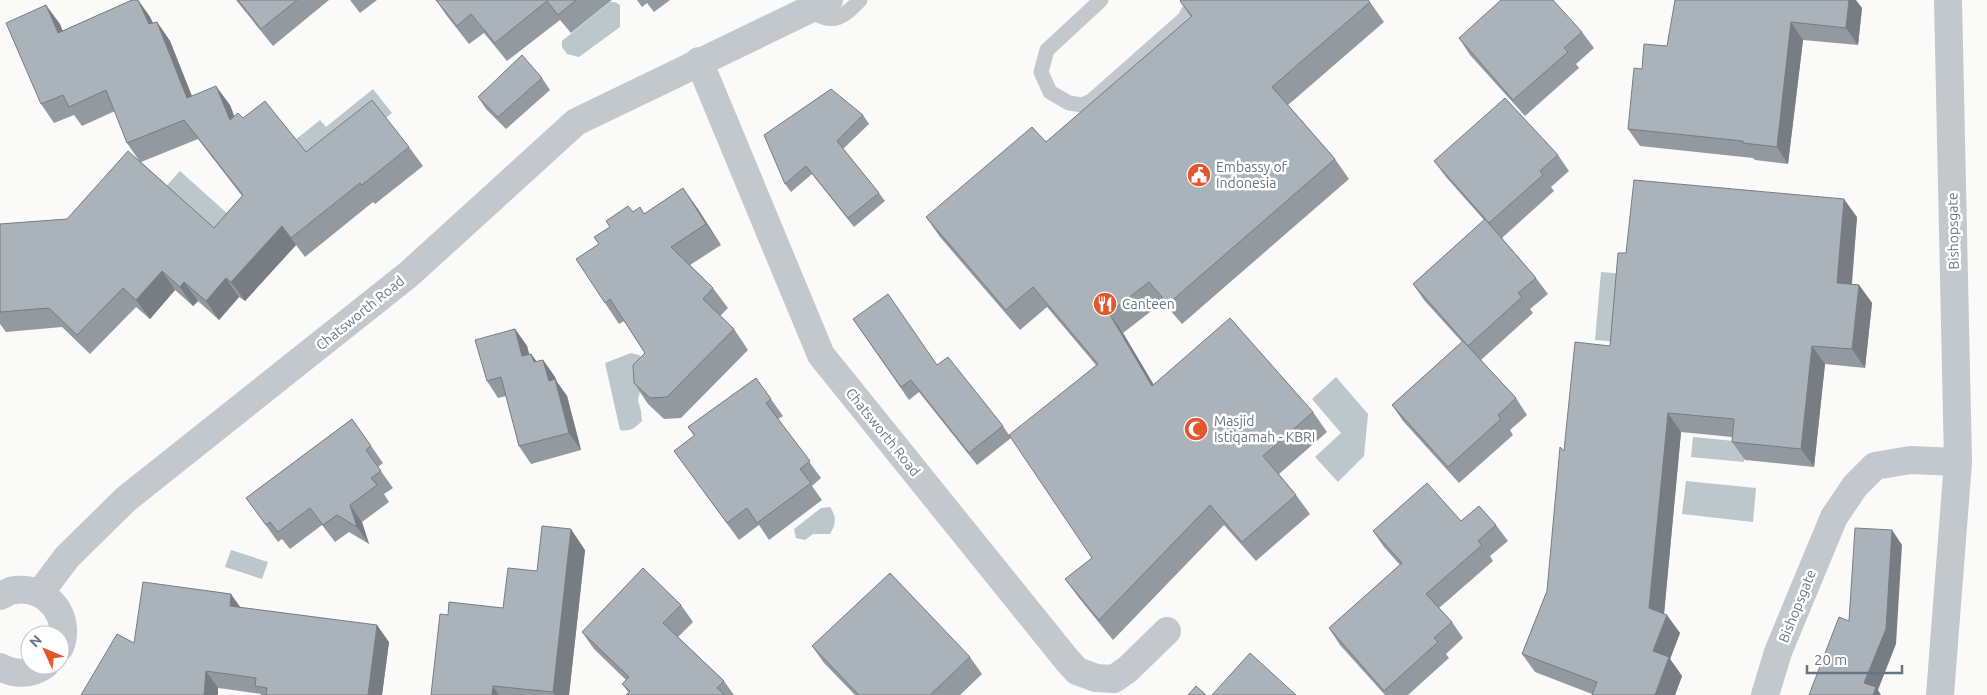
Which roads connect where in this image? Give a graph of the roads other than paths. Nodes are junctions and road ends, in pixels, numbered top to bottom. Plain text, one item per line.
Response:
1 (860, 0) edge
2 (1194, 0) edge
3 (1948, 0) edge
4 (1098, 1) edge
5 (818, 5) edge
6 (699, 61) junction
7 (1958, 462) junction
8 (40, 593) junction
9 (0, 596) edge
10 (63, 625) edge
11 (1167, 631) dead end
12 (0, 666) edge
13 (34, 677) edge
14 (1765, 695) edge
15 (1940, 695) edge

1 - 5 lane
2 - 4 lane
3 - 7 street, Bishopsgate
5 - 6 street, Chatsworth Road
6 - 8 street, Chatsworth Road
6 - 11 street, Chatsworth Road
7 - 14 street, Bishopsgate
7 - 15 street, Bishopsgate
8 - 9 street
8 - 10 street
12 - 13 street

